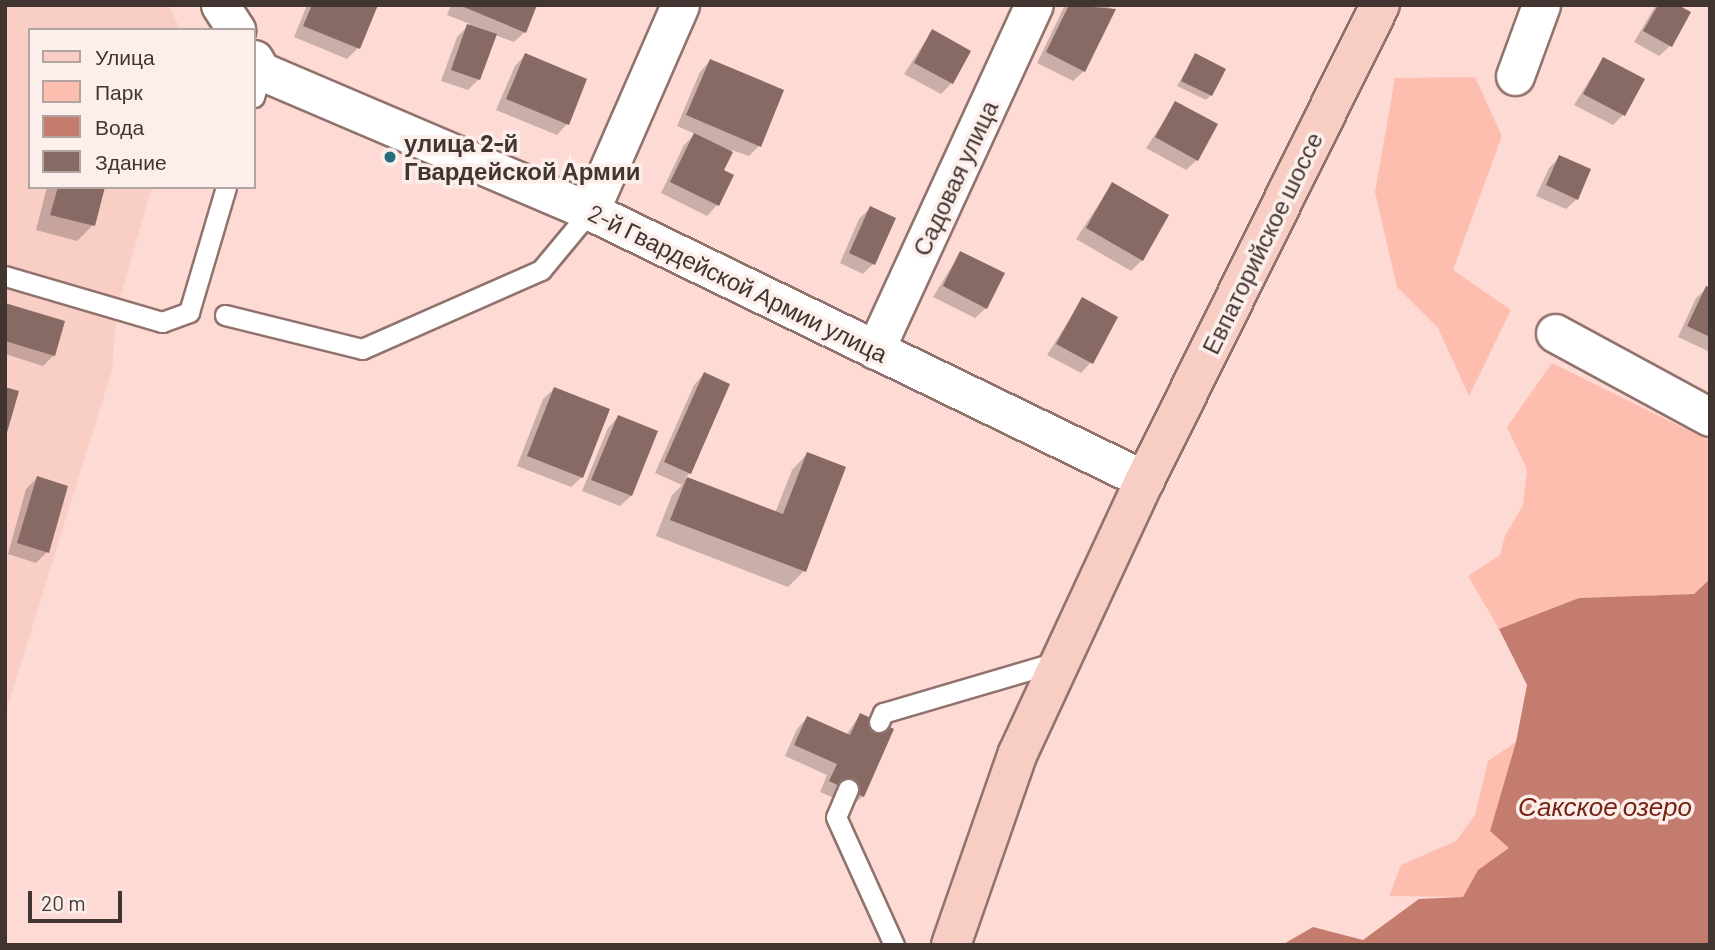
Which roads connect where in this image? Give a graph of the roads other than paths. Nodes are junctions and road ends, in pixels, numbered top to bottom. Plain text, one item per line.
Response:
1 (220, 5) edge
2 (680, 5) edge
3 (1034, 5) edge
4 (1380, 5) edge
5 (1541, 5) edge
6 (235, 28) edge
7 (256, 75) edge
8 (1515, 76) dead end
9 (225, 189) edge
10 (590, 211) junction
11 (5, 276) edge
12 (225, 315) dead end
13 (1555, 333) dead end
14 (875, 350) junction
15 (1710, 416) edge
16 (1144, 480) junction
17 (1060, 661) junction
18 (879, 722) dead end
19 (848, 789) dead end
20 (894, 945) edge
21 (951, 945) edge

1 - 6 street
2 - 10 street
3 - 14 street, Садовая улица
4 - 16 main road, Евпаторийское шоссе
5 - 8 street
7 - 10 street, 2-й Гвардейской Армии улица
9 - 11 lane
10 - 12 lane
10 - 14 street, 2-й Гвардейской Армии улица
13 - 15 street
14 - 16 street, 2-й Гвардейской Армии улица
16 - 17 main road, Евпаторийское шоссе
17 - 18 lane
17 - 21 main road, Евпаторийское шоссе
19 - 20 lane

